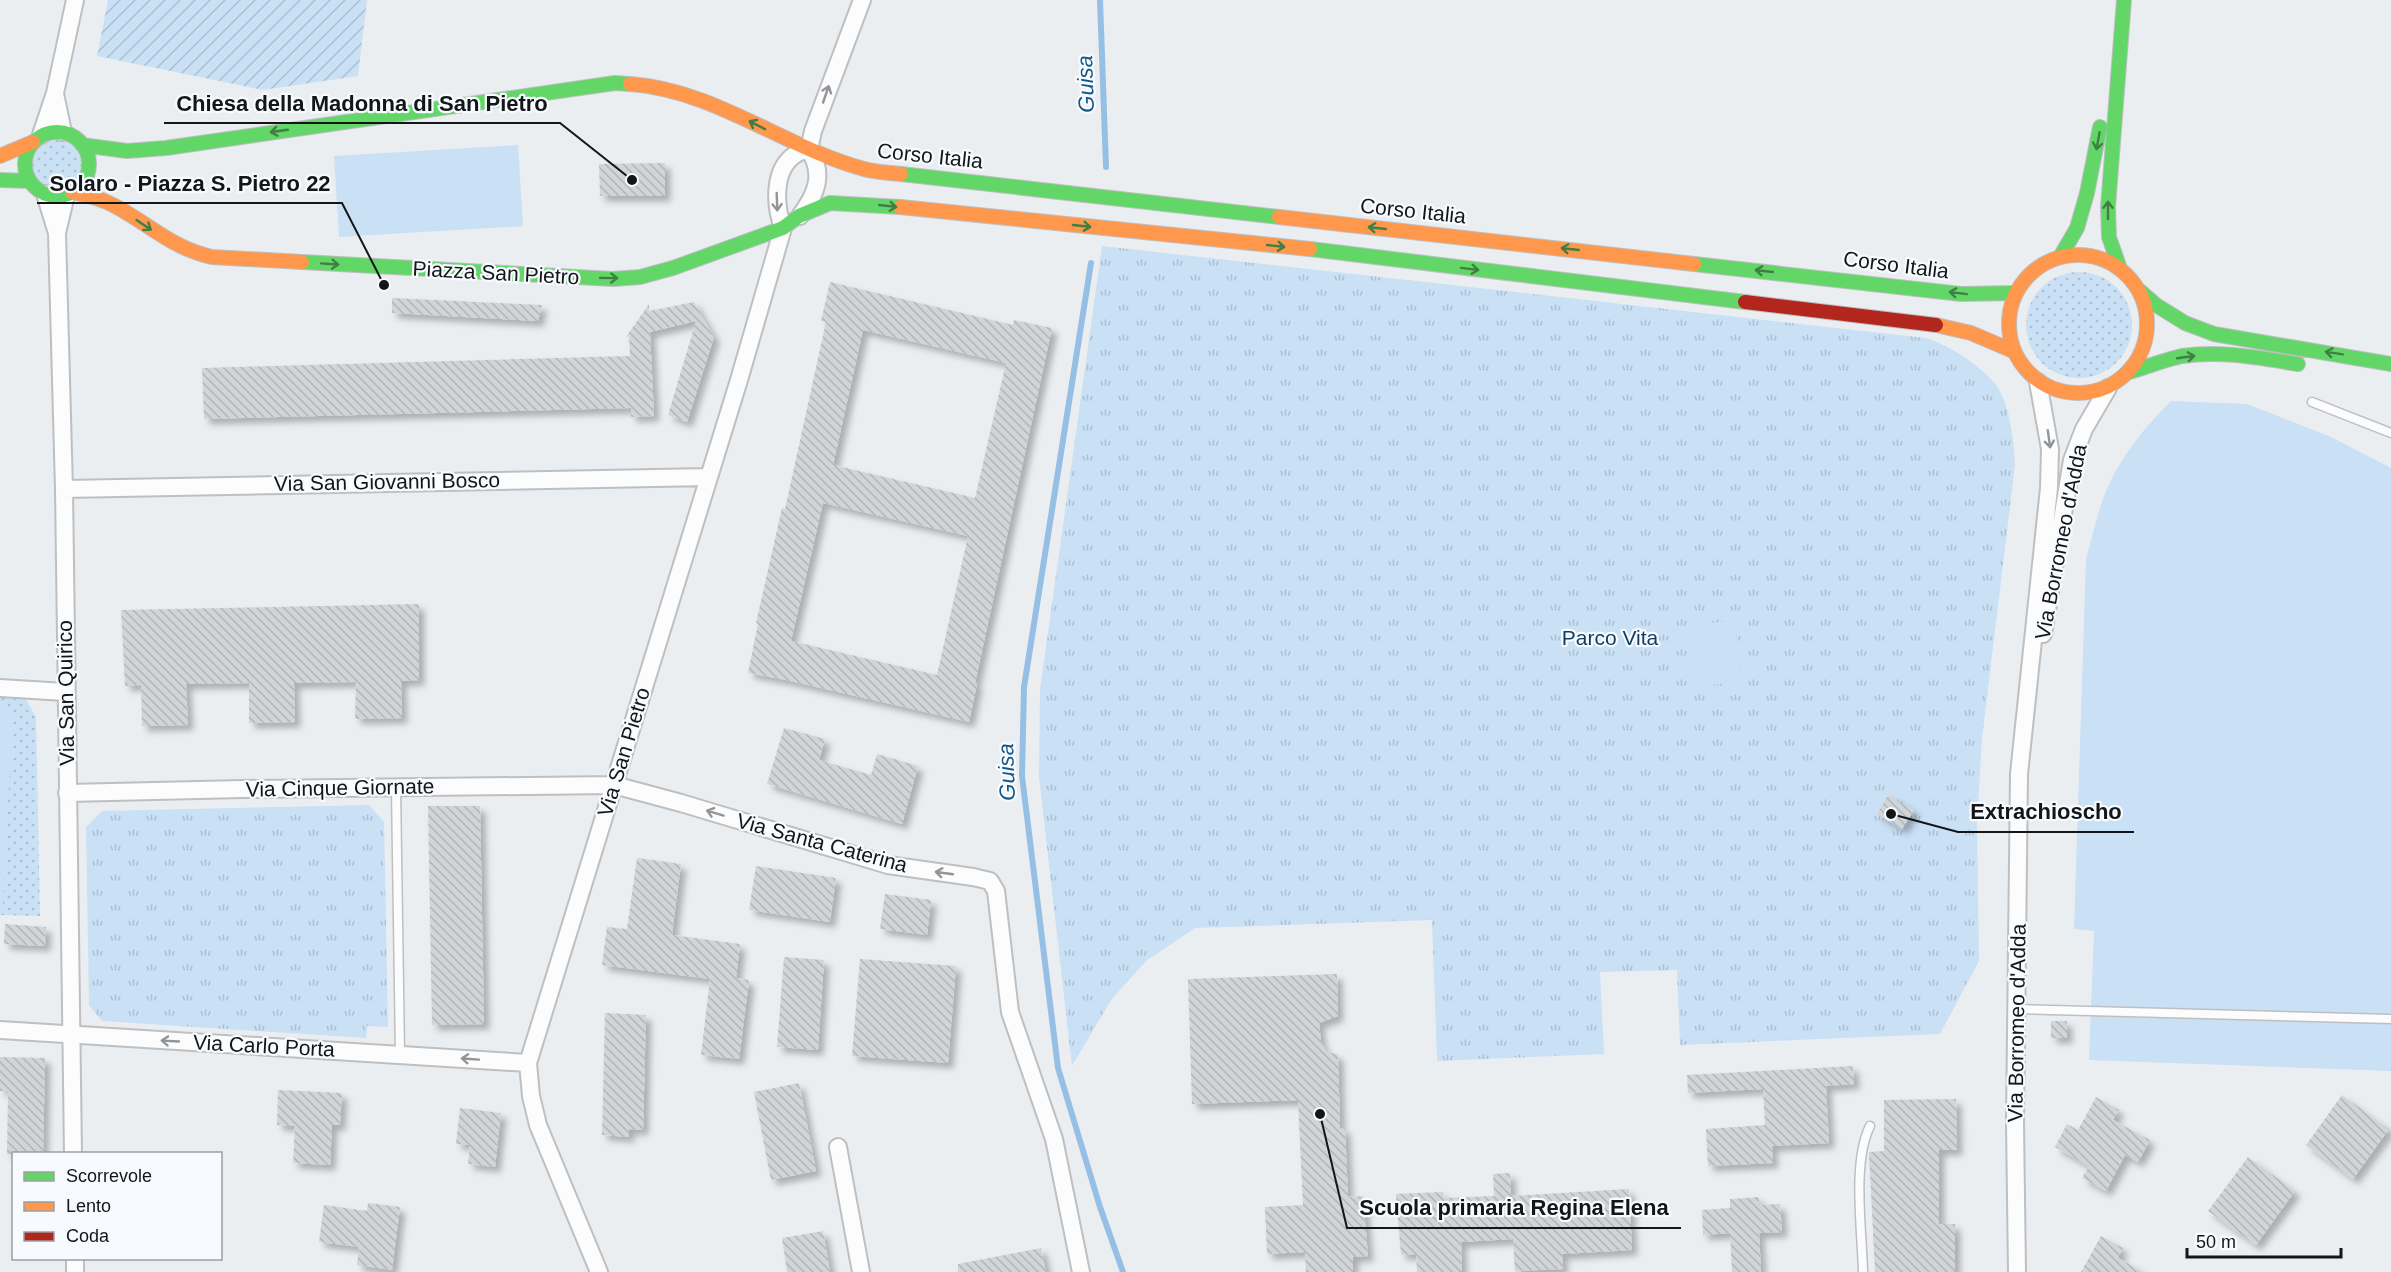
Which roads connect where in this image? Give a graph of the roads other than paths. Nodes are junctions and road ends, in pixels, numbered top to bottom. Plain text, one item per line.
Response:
1 (75, 0) edge
2 (861, 0) edge
3 (2121, 0) edge
4 (55, 93) junction
5 (63, 132) junction
6 (37, 139) junction
7 (82, 145) junction
8 (809, 150) junction
9 (0, 156) edge
10 (0, 180) edge
11 (29, 181) junction
12 (45, 194) junction
13 (69, 194) junction
14 (799, 216) junction
15 (783, 228) junction
16 (57, 233) junction
17 (2060, 257) junction
18 (2119, 266) junction
19 (2140, 291) junction
20 (2016, 292) junction
21 (2013, 351) junction
22 (2391, 364) edge
23 (2310, 365) dead end
24 (2333, 368) dead end
25 (2129, 372) junction
26 (2391, 376) edge
27 (2038, 382) junction
28 (2108, 388) junction
29 (2312, 402) dead end
30 (2391, 433) edge
31 (709, 477) junction
32 (64, 489) junction
33 (0, 688) edge
34 (65, 692) junction
35 (2019, 774) junction
36 (614, 785) junction
37 (396, 788) junction
38 (68, 793) junction
39 (2016, 1009) junction
40 (2391, 1019) edge
41 (0, 1030) edge
42 (70, 1035) junction
43 (400, 1054) junction
44 (528, 1063) junction
45 (1870, 1126) dead end
46 (838, 1147) dead end
47 (73, 1152) edge
48 (599, 1272) edge
49 (861, 1272) edge
50 (1081, 1272) edge
51 (1863, 1272) edge
52 (2017, 1272) edge

1 - 4 street
8 -> 2 street
3 -> 17 street
18 -> 3 street
4 - 5 street
4 - 6 street
5 - 6 street
5 - 7 street
6 - 9 street
6 - 11 street
8 -> 7 street
7 - 13 street
8 - 14 street, Piazza San Pietro
8 -> 15 street
20 -> 8 street, Corso Italia
10 - 11 street
11 - 12 street
12 - 13 street
12 - 16 street, Via San Quirico
13 -> 15 street, Piazza San Pietro
13 - 16 street, Via San Quirico
14 - 15 street, Piazza San Pietro
14 -> 21 street, Piazza San Pietro
15 - 31 street, Via San Pietro
16 - 32 street, Via San Quirico
17 - 18 street
17 - 20 street
18 - 19 street
22 -> 19 street
19 - 25 street
20 - 21 street
21 - 27 street
25 -> 23 street
24 - 26 street
25 - 28 street
27 - 28 street
27 -> 35 street, Via Borromeo d'Adda
28 - 35 street, Via Borromeo d'Adda
29 - 30 lane
31 - 32 street, Via San Giovanni Bosco
31 - 36 street, Via San Pietro
32 - 34 street, Via San Quirico
33 - 34 street
34 - 38 street, Via San Quirico
35 - 39 street, Via Borromeo d'Adda
36 - 37 street, Via Cinque Giornate
36 - 44 street, Via San Pietro
50 -> 36 street, Via Santa Caterina
37 - 38 street, Via Cinque Giornate
37 - 43 lane
38 - 42 street, Via San Quirico
39 - 40 lane
39 - 52 street, Via Borromeo d'Adda
41 - 42 street, Via Carlo Porta
43 -> 42 street, Via Carlo Porta
42 - 47 street, Via San Quirico
44 -> 43 street, Via Carlo Porta
44 - 48 street, Via San Pietro
45 - 51 lane
46 - 49 street

